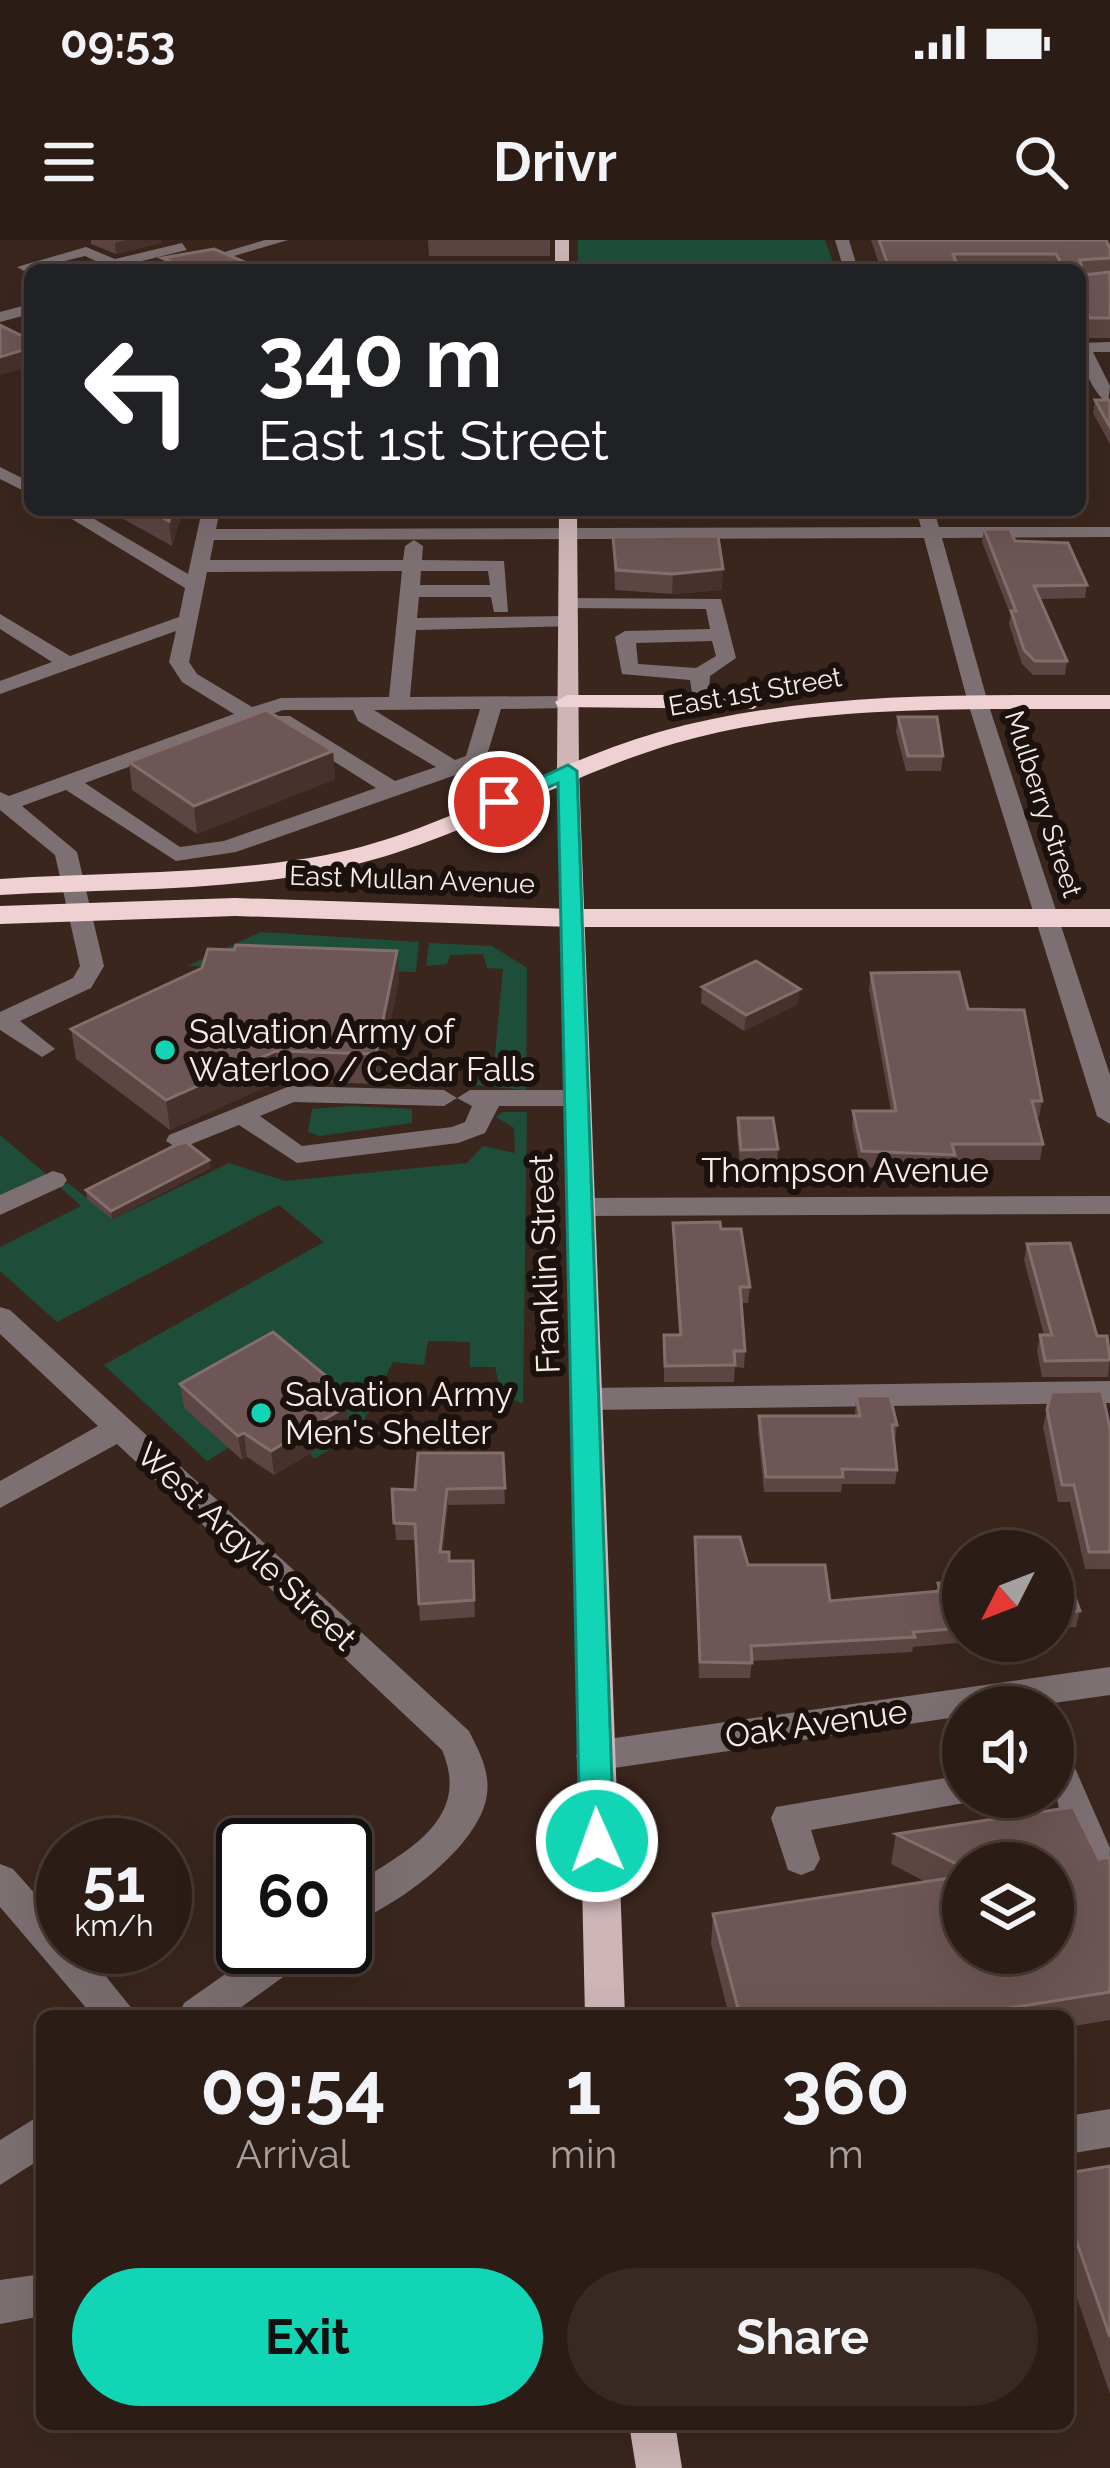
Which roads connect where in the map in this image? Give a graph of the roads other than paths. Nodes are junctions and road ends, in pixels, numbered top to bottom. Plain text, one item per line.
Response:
1 (77, 240) edge
2 (282, 245) edge
3 (182, 247) dead end
4 (113, 263) junction
5 (43, 264) edge
6 (109, 264) edge
7 (197, 264) edge
8 (24, 267) edge
9 (1086, 354) edge
10 (1107, 390) edge
11 (78, 516) edge
12 (210, 516) edge
13 (568, 516) edge
14 (928, 521) edge
15 (1110, 532) edge
16 (414, 534) junction
17 (569, 534) junction
18 (205, 535) junction
19 (412, 565) junction
20 (196, 576) junction
21 (410, 591) junction
22 (500, 591) junction
23 (623, 604) junction
24 (568, 613) junction
25 (0, 620) edge
26 (186, 621) junction
27 (502, 622) junction
28 (406, 624) junction
29 (720, 635) junction
30 (625, 637) junction
31 (68, 664) junction
32 (700, 674) junction
33 (0, 688) edge
34 (362, 701) junction
35 (399, 701) junction
36 (492, 702) junction
37 (567, 702) junction
38 (701, 702) junction
39 (1110, 702) edge
40 (858, 703) junction
41 (978, 703) junction
42 (264, 714) junction
43 (453, 769) junction
44 (568, 771) junction
45 (77, 787) junction
46 (393, 789) junction
47 (4, 802) edge
48 (0, 887) edge
49 (78, 897) junction
50 (0, 915) edge
51 (573, 918) junction
52 (1050, 918) junction
53 (1110, 918) edge
54 (2, 1020) edge
55 (43, 1049) dead end
56 (489, 1098) junction
57 (578, 1098) junction
58 (241, 1114) junction
59 (1110, 1116) edge
60 (179, 1141) edge
61 (53, 1180) dead end
62 (1110, 1205) edge
63 (0, 1206) edge
64 (581, 1207) junction
65 (0, 1317) edge
66 (1110, 1392) edge
67 (587, 1399) junction
68 (120, 1428) junction
69 (0, 1496) edge
70 (1110, 1681) edge
71 (1074, 1689) edge
72 (942, 1711) edge
73 (594, 1756) junction
74 (942, 1793) edge
75 (1074, 1810) edge
76 (801, 1859) dead end
77 (1102, 1870) edge
78 (0, 1880) edge
79 (372, 1890) edge
80 (256, 1974) edge
81 (113, 2010) edge
82 (206, 2010) edge
83 (605, 2010) edge
84 (1110, 2128) edge
85 (1074, 2134) edge
86 (36, 2138) edge
87 (0, 2165) edge
88 (36, 2296) edge
89 (0, 2302) edge
90 (653, 2430) edge
91 (659, 2468) edge

1 - 8 street
2 - 7 street
3 - 4 street
4 - 5 street
4 - 6 street
9 - 10 street
11 - 20 street
12 - 18 street
13 - 17 main road, Franklin Street
14 - 15 street
14 - 17 street
14 - 41 street, Mulberry Street
16 - 17 street
16 - 18 street
16 - 19 street
17 - 24 main road, Franklin Street
18 - 20 street
19 - 20 street
19 - 21 street
19 - 22 street
20 - 26 street
21 - 22 street
21 - 28 street
22 - 27 street
23 - 24 street
23 - 29 street
23 - 30 street
24 - 27 street
24 - 37 main road, Franklin Street
25 - 31 street
26 - 31 street
26 - 42 street
27 - 28 street
28 - 35 street
29 - 30 street
29 - 32 street
30 - 32 street
31 - 33 street
32 - 38 street
34 - 35 street
34 - 42 street
34 - 43 street
35 - 36 street
36 - 37 street
36 - 43 street
37 - 38 highway
37 - 44 main road, Franklin Street
38 - 40 highway
39 - 41 highway, East 1st Street
40 - 41 highway, East 1st Street
40 - 44 highway, East 1st Street
41 - 52 street, Mulberry Street
42 - 45 street
42 - 45 street
42 - 46 street
43 - 46 street
44 - 49 highway, East 1st Street
44 - 51 main road, Franklin Street
45 - 46 street
45 - 47 street
47 - 49 street
48 - 49 highway, East Mullan Avenue
49 - 50 highway, East Mullan Avenue
49 - 51 highway, East Mullan Avenue
49 - 54 street
51 - 52 highway, East Mullan Avenue
51 - 57 main road, Franklin Street
52 - 53 highway, East Mullan Avenue
52 - 59 street, Mulberry Street
54 - 55 street
56 - 57 street
56 - 58 street
56 - 58 street
57 - 64 main road, Franklin Street
58 - 60 street
61 - 63 street
62 - 64 street, Thompson Avenue
64 - 67 main road, Franklin Street
65 - 68 street, West Argyle Street
66 - 67 street
67 - 73 main road, Franklin Street
68 - 69 street
68 - 79 street, West Argyle Street
70 - 71 street, Oak Avenue
72 - 73 street, Oak Avenue
73 - 83 main road, Franklin Street
74 - 76 street
75 - 77 street
78 - 81 street
80 - 82 street
84 - 85 street
86 - 87 street
88 - 89 street
90 - 91 main road

